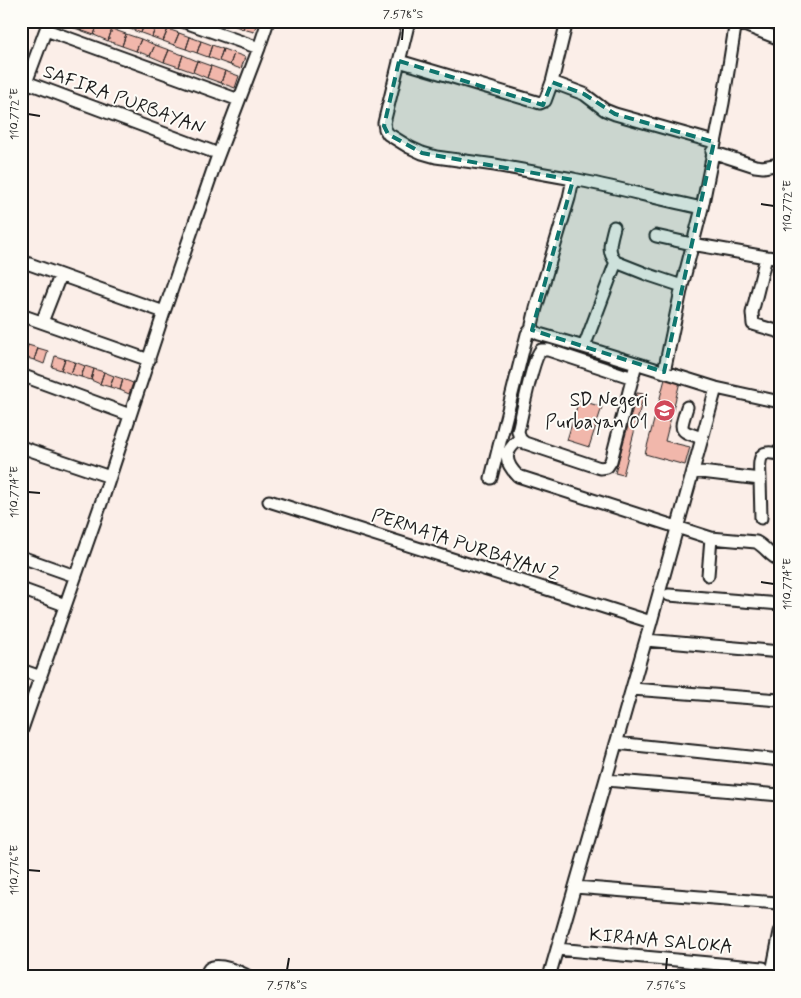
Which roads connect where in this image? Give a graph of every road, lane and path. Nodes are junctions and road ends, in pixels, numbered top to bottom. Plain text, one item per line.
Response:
1 (182, 21) edge
2 (268, 21) edge
3 (409, 21) edge
4 (567, 21) edge
5 (735, 22) edge
6 (48, 25) edge
7 (780, 39) edge
8 (259, 48) junction
9 (399, 61) junction
10 (26, 67) edge
11 (26, 82) junction
12 (552, 82) junction
13 (21, 96) edge
14 (239, 100) junction
15 (713, 147) junction
16 (211, 151) dead end
17 (780, 164) edge
18 (573, 179) junction
19 (702, 208) junction
20 (614, 227) dead end
21 (656, 236) dead end
22 (692, 244) junction
23 (780, 256) edge
24 (766, 257) junction
25 (21, 261) edge
26 (616, 262) junction
27 (60, 276) junction
28 (682, 286) junction
29 (164, 312) junction
30 (21, 315) edge
31 (42, 322) junction
32 (532, 328) junction
33 (780, 332) edge
34 (584, 347) junction
35 (149, 360) junction
36 (636, 364) junction
37 (517, 371) junction
38 (664, 372) junction
39 (21, 375) edge
40 (531, 376) junction
41 (633, 378) junction
42 (716, 388) junction
43 (780, 402) edge
44 (687, 407) dead end
45 (130, 415) junction
46 (702, 438) junction
47 (520, 439) junction
48 (21, 447) edge
49 (780, 454) edge
50 (693, 471) junction
51 (110, 477) junction
52 (491, 478) dead end
53 (760, 479) junction
54 (269, 501) dead end
55 (761, 518) dead end
56 (677, 528) junction
57 (711, 538) junction
58 (21, 557) edge
59 (780, 560) edge
60 (708, 575) dead end
61 (75, 576) junction
62 (21, 589) edge
63 (669, 595) dead end
64 (780, 604) edge
65 (65, 605) junction
66 (651, 622) junction
67 (646, 640) junction
68 (780, 652) edge
69 (21, 670) edge
70 (41, 676) junction
71 (632, 688) junction
72 (780, 700) edge
73 (22, 730) edge
74 (616, 743) junction
75 (780, 760) edge
76 (606, 780) junction
77 (780, 795) edge
78 (575, 887) junction
79 (777, 903) dead end
80 (780, 932) edge
81 (557, 949) junction
82 (763, 968) dead end
83 (206, 977) edge
84 (249, 977) edge
85 (549, 977) edge
86 (771, 977) edge

1 - 8 street
2 - 8 street
3 - 9 street
4 - 12 street
5 - 7 street
5 - 15 street
6 - 10 street
6 - 14 street
8 - 14 street
9 - 12 street
9 - 18 street
10 - 11 street
11 - 13 street
11 - 16 street, SAFIRA PURBAYAN
12 - 15 street
14 - 29 street
15 - 17 street
15 - 19 street
18 - 19 street
18 - 32 street
19 - 22 street
20 - 26 street
21 - 22 street
22 - 24 street
22 - 28 street
23 - 24 street
24 - 33 street
25 - 27 street
26 - 28 street
26 - 34 street
27 - 29 street
27 - 31 street
28 - 38 street
29 - 35 street
30 - 31 street
31 - 35 street
32 - 34 street
32 - 37 street
34 - 36 street
35 - 45 street
36 - 38 street
36 - 41 street
37 - 40 street
37 - 52 street
38 - 42 street
39 - 45 street
40 - 41 street
40 - 47 street
41 - 47 street
42 - 43 street
42 - 46 street
44 - 46 street
45 - 51 street
46 - 50 street
47 - 56 street
48 - 51 street
49 - 53 street
50 - 53 street
50 - 56 street
51 - 61 street
53 - 55 street
54 - 66 street, PERMATA PURBAYAN 2
56 - 57 street
56 - 66 street
57 - 59 street
57 - 60 street
58 - 61 street
61 - 65 street
62 - 65 street
63 - 64 street
65 - 70 street
66 - 67 street
67 - 68 street
67 - 71 street
69 - 70 street
70 - 73 street
71 - 72 street
71 - 74 street
74 - 75 street
74 - 76 street
76 - 77 street
76 - 78 street
78 - 79 street
78 - 81 street
80 - 86 street
81 - 82 street, KIRANA SALOKA
81 - 85 street
83 - 84 street

